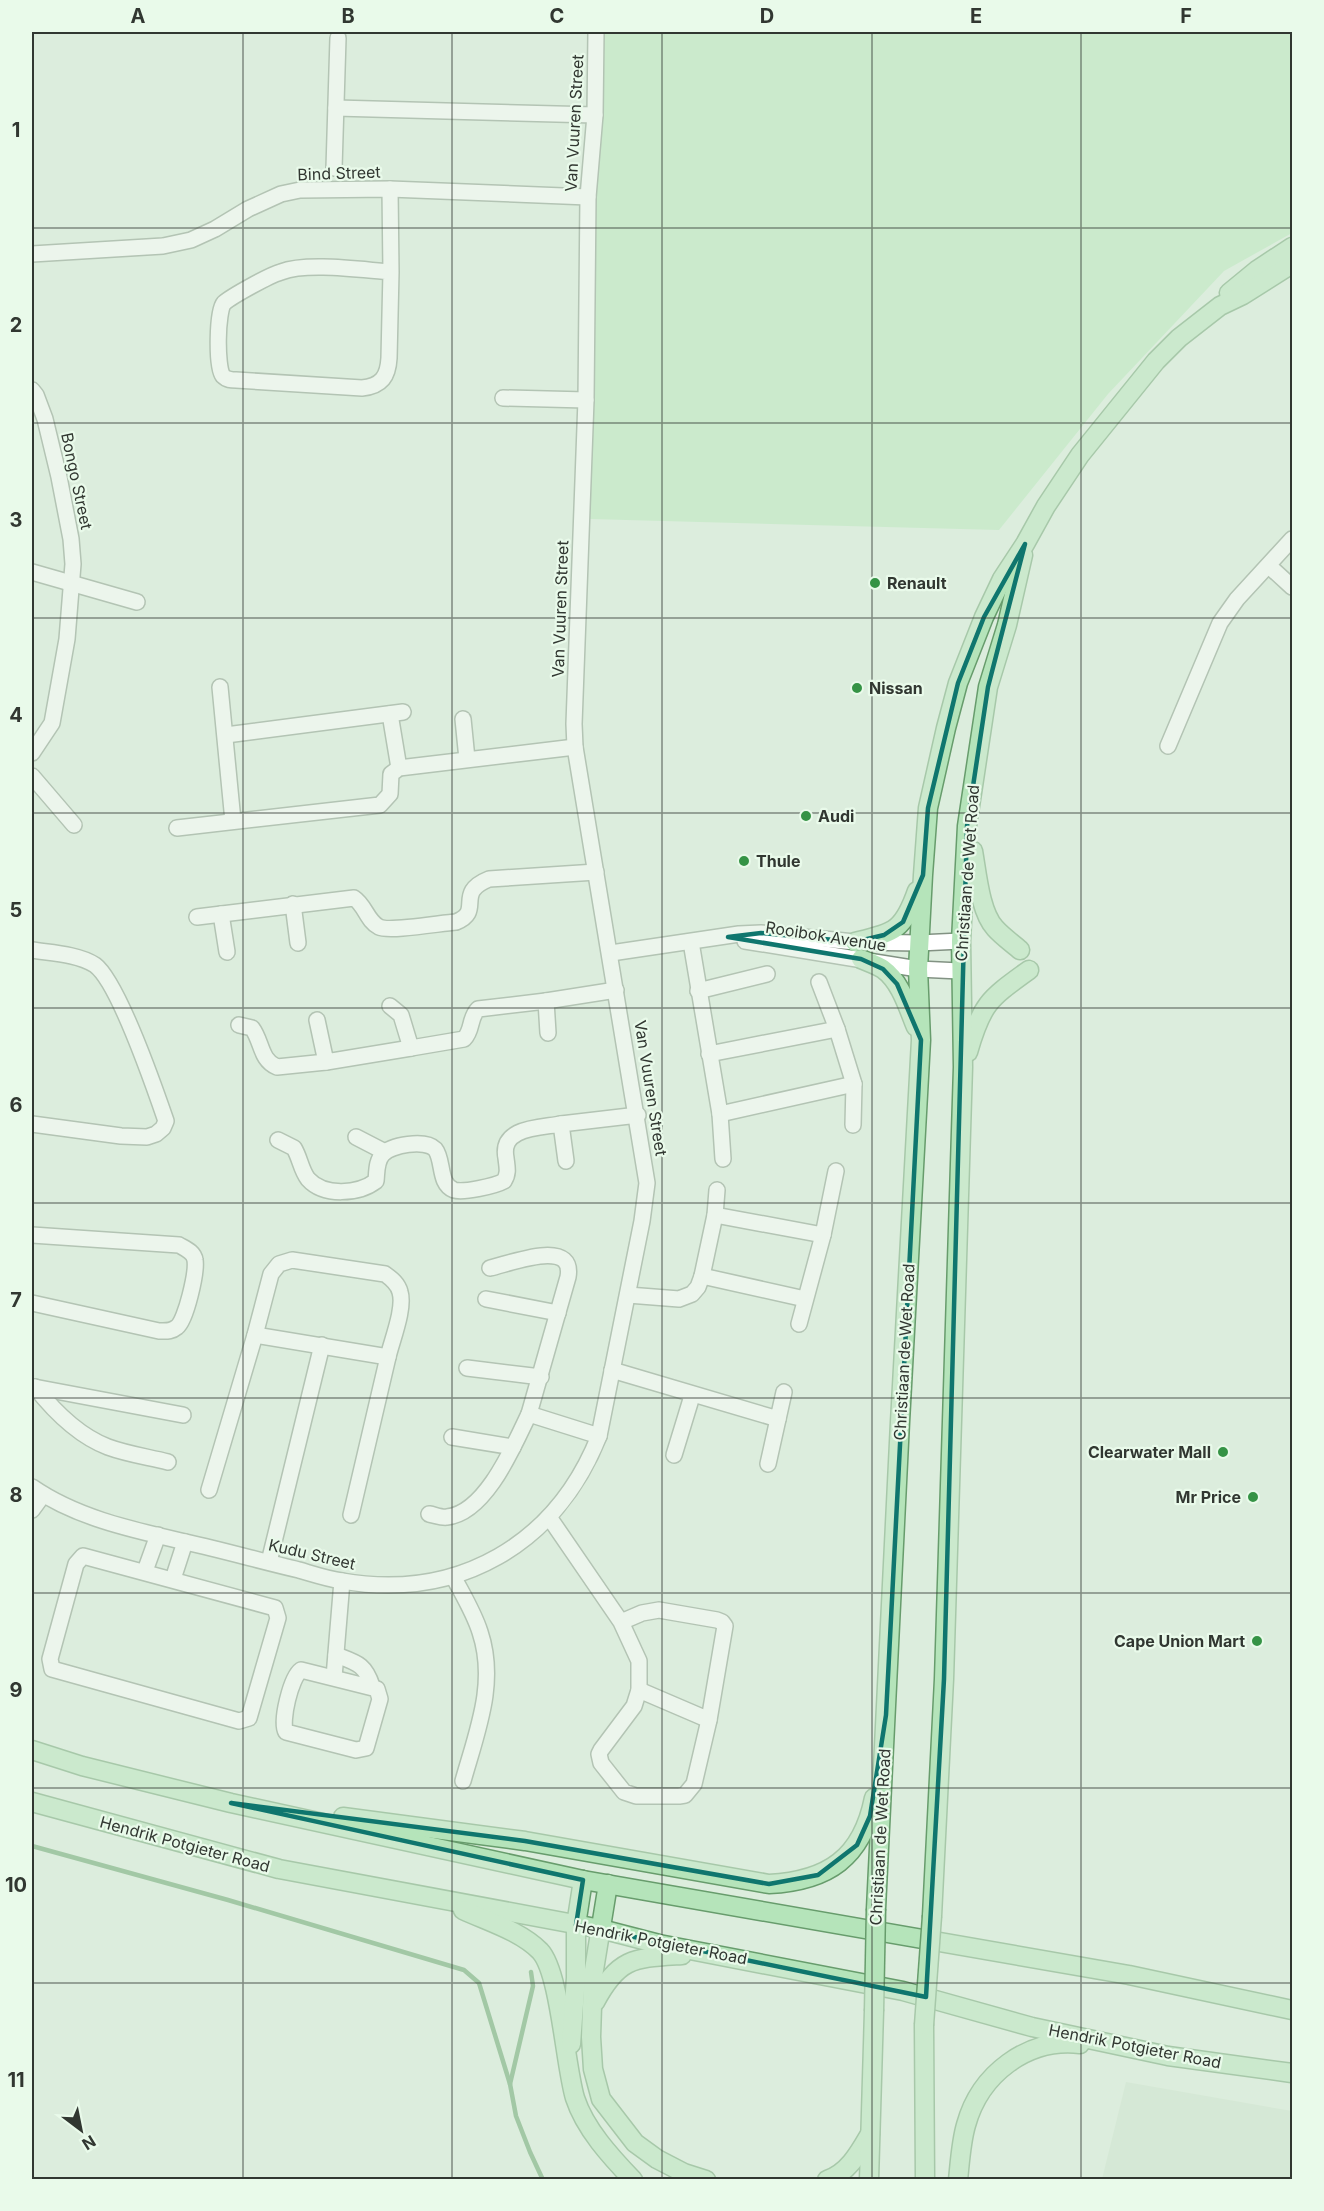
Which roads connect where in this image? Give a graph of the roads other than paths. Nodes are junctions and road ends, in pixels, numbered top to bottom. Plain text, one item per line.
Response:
1 (597, 32) edge
2 (338, 38) dead end
3 (336, 108) junction
4 (595, 115) junction
5 (334, 168) dead end
6 (390, 189) junction
7 (588, 197) junction
8 (1293, 247) edge
9 (32, 254) edge
10 (1293, 264) edge
11 (392, 272) junction
12 (1220, 306) junction
13 (32, 390) edge
14 (503, 398) dead end
15 (586, 400) junction
16 (1293, 539) edge
17 (1025, 544) junction
18 (1269, 566) junction
19 (32, 572) edge
20 (70, 584) junction
21 (1293, 587) edge
22 (137, 602) dead end
23 (220, 687) dead end
24 (463, 718) dead end
25 (226, 735) junction
26 (1168, 746) dead end
27 (575, 747) junction
28 (32, 753) edge
29 (467, 759) junction
30 (399, 768) junction
31 (32, 776) edge
32 (233, 821) junction
33 (74, 825) dead end
34 (968, 826) junction
35 (177, 828) dead end
36 (596, 872) junction
37 (923, 875) junction
38 (293, 904) junction
39 (221, 914) junction
40 (197, 917) dead end
41 (961, 941) junction
42 (691, 942) junction
43 (298, 943) dead end
44 (919, 943) junction
45 (32, 950) edge
46 (858, 950) junction
47 (1020, 950) dead end
48 (227, 952) dead end
49 (611, 953) junction
50 (918, 969) junction
51 (1029, 970) dead end
52 (960, 971) junction
53 (767, 974) dead end
54 (819, 982) dead end
55 (616, 990) junction
56 (698, 991) junction
57 (546, 1001) junction
58 (390, 1006) dead end
59 (317, 1020) dead end
60 (239, 1025) dead end
61 (837, 1029) junction
62 (548, 1033) dead end
63 (921, 1040) junction
64 (411, 1048) junction
65 (709, 1054) junction
66 (326, 1062) junction
67 (963, 1067) junction
68 (854, 1084) junction
69 (720, 1114) junction
70 (638, 1115) junction
71 (32, 1124) edge
72 (561, 1124) junction
73 (853, 1125) dead end
74 (356, 1137) dead end
75 (278, 1140) dead end
76 (385, 1152) junction
77 (723, 1159) dead end
78 (566, 1161) dead end
79 (836, 1171) dead end
80 (647, 1183) joint
81 (717, 1190) dead end
82 (715, 1215) junction
83 (32, 1235) edge
84 (823, 1235) junction
85 (490, 1268) dead end
86 (702, 1276) junction
87 (628, 1295) junction
88 (486, 1299) dead end
89 (805, 1299) junction
90 (32, 1302) edge
91 (558, 1313) junction
92 (799, 1324) dead end
93 (255, 1335) junction
94 (322, 1345) junction
95 (388, 1357) junction
96 (467, 1368) dead end
97 (612, 1371) junction
98 (541, 1377) junction
99 (33, 1387) edge
100 (784, 1392) dead end
101 (692, 1396) junction
102 (529, 1414) junction
103 (183, 1415) dead end
104 (777, 1419) junction
105 (599, 1436) junction
106 (452, 1437) dead end
107 (513, 1447) junction
108 (674, 1455) dead end
109 (168, 1462) dead end
110 (768, 1464) dead end
111 (209, 1490) dead end
112 (38, 1491) edge
113 (32, 1510) edge
114 (429, 1514) dead end
115 (351, 1515) dead end
116 (549, 1517) junction
117 (158, 1535) junction
118 (185, 1542) junction
119 (268, 1562) junction
120 (145, 1571) junction
121 (454, 1578) junction
122 (173, 1579) junction
123 (342, 1581) junction
124 (621, 1622) junction
125 (336, 1655) junction
126 (334, 1677) junction
127 (372, 1686) junction
128 (639, 1690) junction
129 (886, 1715) junction
130 (709, 1720) junction
131 (32, 1750) edge
132 (463, 1781) dead end
133 (32, 1802) edge
134 (231, 1803) junction
135 (583, 1880) junction
136 (608, 1884) junction
137 (434, 1898) junction
138 (576, 1926) junction
139 (601, 1929) junction
140 (711, 1952) junction
141 (593, 2006) junction
142 (1293, 2010) edge
143 (1168, 2056) junction
144 (568, 2067) junction
145 (1293, 2073) edge
146 (871, 2133) junction
147 (633, 2180) edge
148 (706, 2180) edge
149 (827, 2180) edge
150 (869, 2180) edge
151 (925, 2180) edge
152 (958, 2180) edge

1 - 4 street, Van Vuuren Street
2 - 3 street
3 - 4 street
3 - 5 street
4 - 7 street, Van Vuuren Street
6 - 7 street, Bind Street
6 - 9 street, Bind Street
6 - 11 street
7 - 15 street, Van Vuuren Street
8 - 12 main road, Christiaan de Wet Road
10 - 12 main road, Christiaan de Wet Road
11 - 11 street
12 - 17 main road, Christiaan de Wet Road
13 - 20 street, Bongo Street
14 - 15 street
15 - 27 street, Van Vuuren Street
16 - 18 street
17 - 34 main road, Christiaan de Wet Road
17 - 37 main road, Christiaan de Wet Road
18 - 21 street
18 - 26 street
19 - 20 street
20 - 22 street
20 - 28 street, Bongo Street
23 - 25 street
24 - 29 street
25 - 30 street
25 - 32 street
27 - 29 street
27 - 36 street, Van Vuuren Street
29 - 30 street
30 - 32 street
31 - 33 street
32 - 35 street
34 - 41 main road, Christiaan de Wet Road
34 - 47 main road
36 - 38 street
36 - 49 street, Van Vuuren Street
37 - 44 main road, Christiaan de Wet Road
37 - 46 main road
38 - 39 street
38 - 43 street
39 - 40 street
39 - 48 street
41 - 44 street, Rooibok Avenue
41 - 52 main road, Christiaan de Wet Road
42 - 46 street, Rooibok Avenue
42 - 49 street, Rooibok Avenue
42 - 56 street
44 - 46 street, Rooibok Avenue
44 - 50 main road, Christiaan de Wet Road
45 - 71 street
46 - 50 street, Rooibok Avenue
46 - 63 main road
49 - 55 street, Van Vuuren Street
50 - 52 street, Rooibok Avenue
50 - 63 main road, Christiaan de Wet Road
51 - 67 main road
52 - 67 main road, Christiaan de Wet Road
53 - 56 street
54 - 61 street
55 - 57 street
55 - 70 street, Van Vuuren Street
56 - 65 street
57 - 62 street
57 - 64 street
58 - 64 street
59 - 66 street
60 - 66 street
61 - 65 street
61 - 68 street
63 - 129 main road, Christiaan de Wet Road
64 - 66 street
65 - 69 street
67 - 151 main road, Christiaan de Wet Road, bridge
68 - 69 street
68 - 73 street
69 - 77 street
70 - 72 street
70 - 80 street, Van Vuuren Street
72 - 76 street
72 - 78 street
74 - 76 street
75 - 76 street
79 - 84 street
80 - 87 street, Kudu Street
81 - 82 street
82 - 84 street
82 - 86 street
83 - 90 street
84 - 89 street
85 - 91 street
86 - 87 street
86 - 89 street
87 - 97 street, Kudu Street
88 - 91 street
89 - 92 street
91 - 98 street
93 - 94 street
93 - 95 street
93 - 111 street
94 - 95 street
94 - 119 street
95 - 115 street
96 - 98 street
97 - 101 street
97 - 105 street, Kudu Street
98 - 102 street
99 - 103 street
99 - 109 street
100 - 104 street
101 - 104 street
101 - 108 street
102 - 105 street
102 - 107 street
104 - 110 street
105 - 116 street, Kudu Street
106 - 107 street
107 - 114 street
112 - 113 street
112 - 117 street, Kudu Street
116 - 121 street, Kudu Street
116 - 124 street
117 - 118 street, Kudu Street
117 - 120 street
118 - 119 street, Kudu Street
118 - 122 street
119 - 123 street, Kudu Street
120 - 122 street
120 - 122 street
121 - 123 street, Kudu Street
121 - 132 street
123 - 125 street
124 - 128 street
124 - 130 street
125 - 126 street
125 - 127 street
126 - 127 street
126 - 127 street
128 - 130 street
128 - 130 street
129 - 134 main road
129 - 146 main road, Christiaan de Wet Road, bridge
131 - 134 main road
133 - 137 main road, Hendrik Potgieter Road
134 - 135 main road
135 - 136 main road
135 - 138 main road
136 - 139 main road
136 - 142 main road
137 - 138 main road, Hendrik Potgieter Road
137 - 144 main road
138 - 139 main road, Hendrik Potgieter Road
138 - 144 main road
139 - 140 main road, Hendrik Potgieter Road
139 - 141 main road
140 - 141 main road
140 - 143 main road, Hendrik Potgieter Road
141 - 148 main road
143 - 145 main road, Hendrik Potgieter Road
143 - 152 main road
144 - 147 main road
146 - 149 main road
146 - 150 main road, Christiaan de Wet Road

